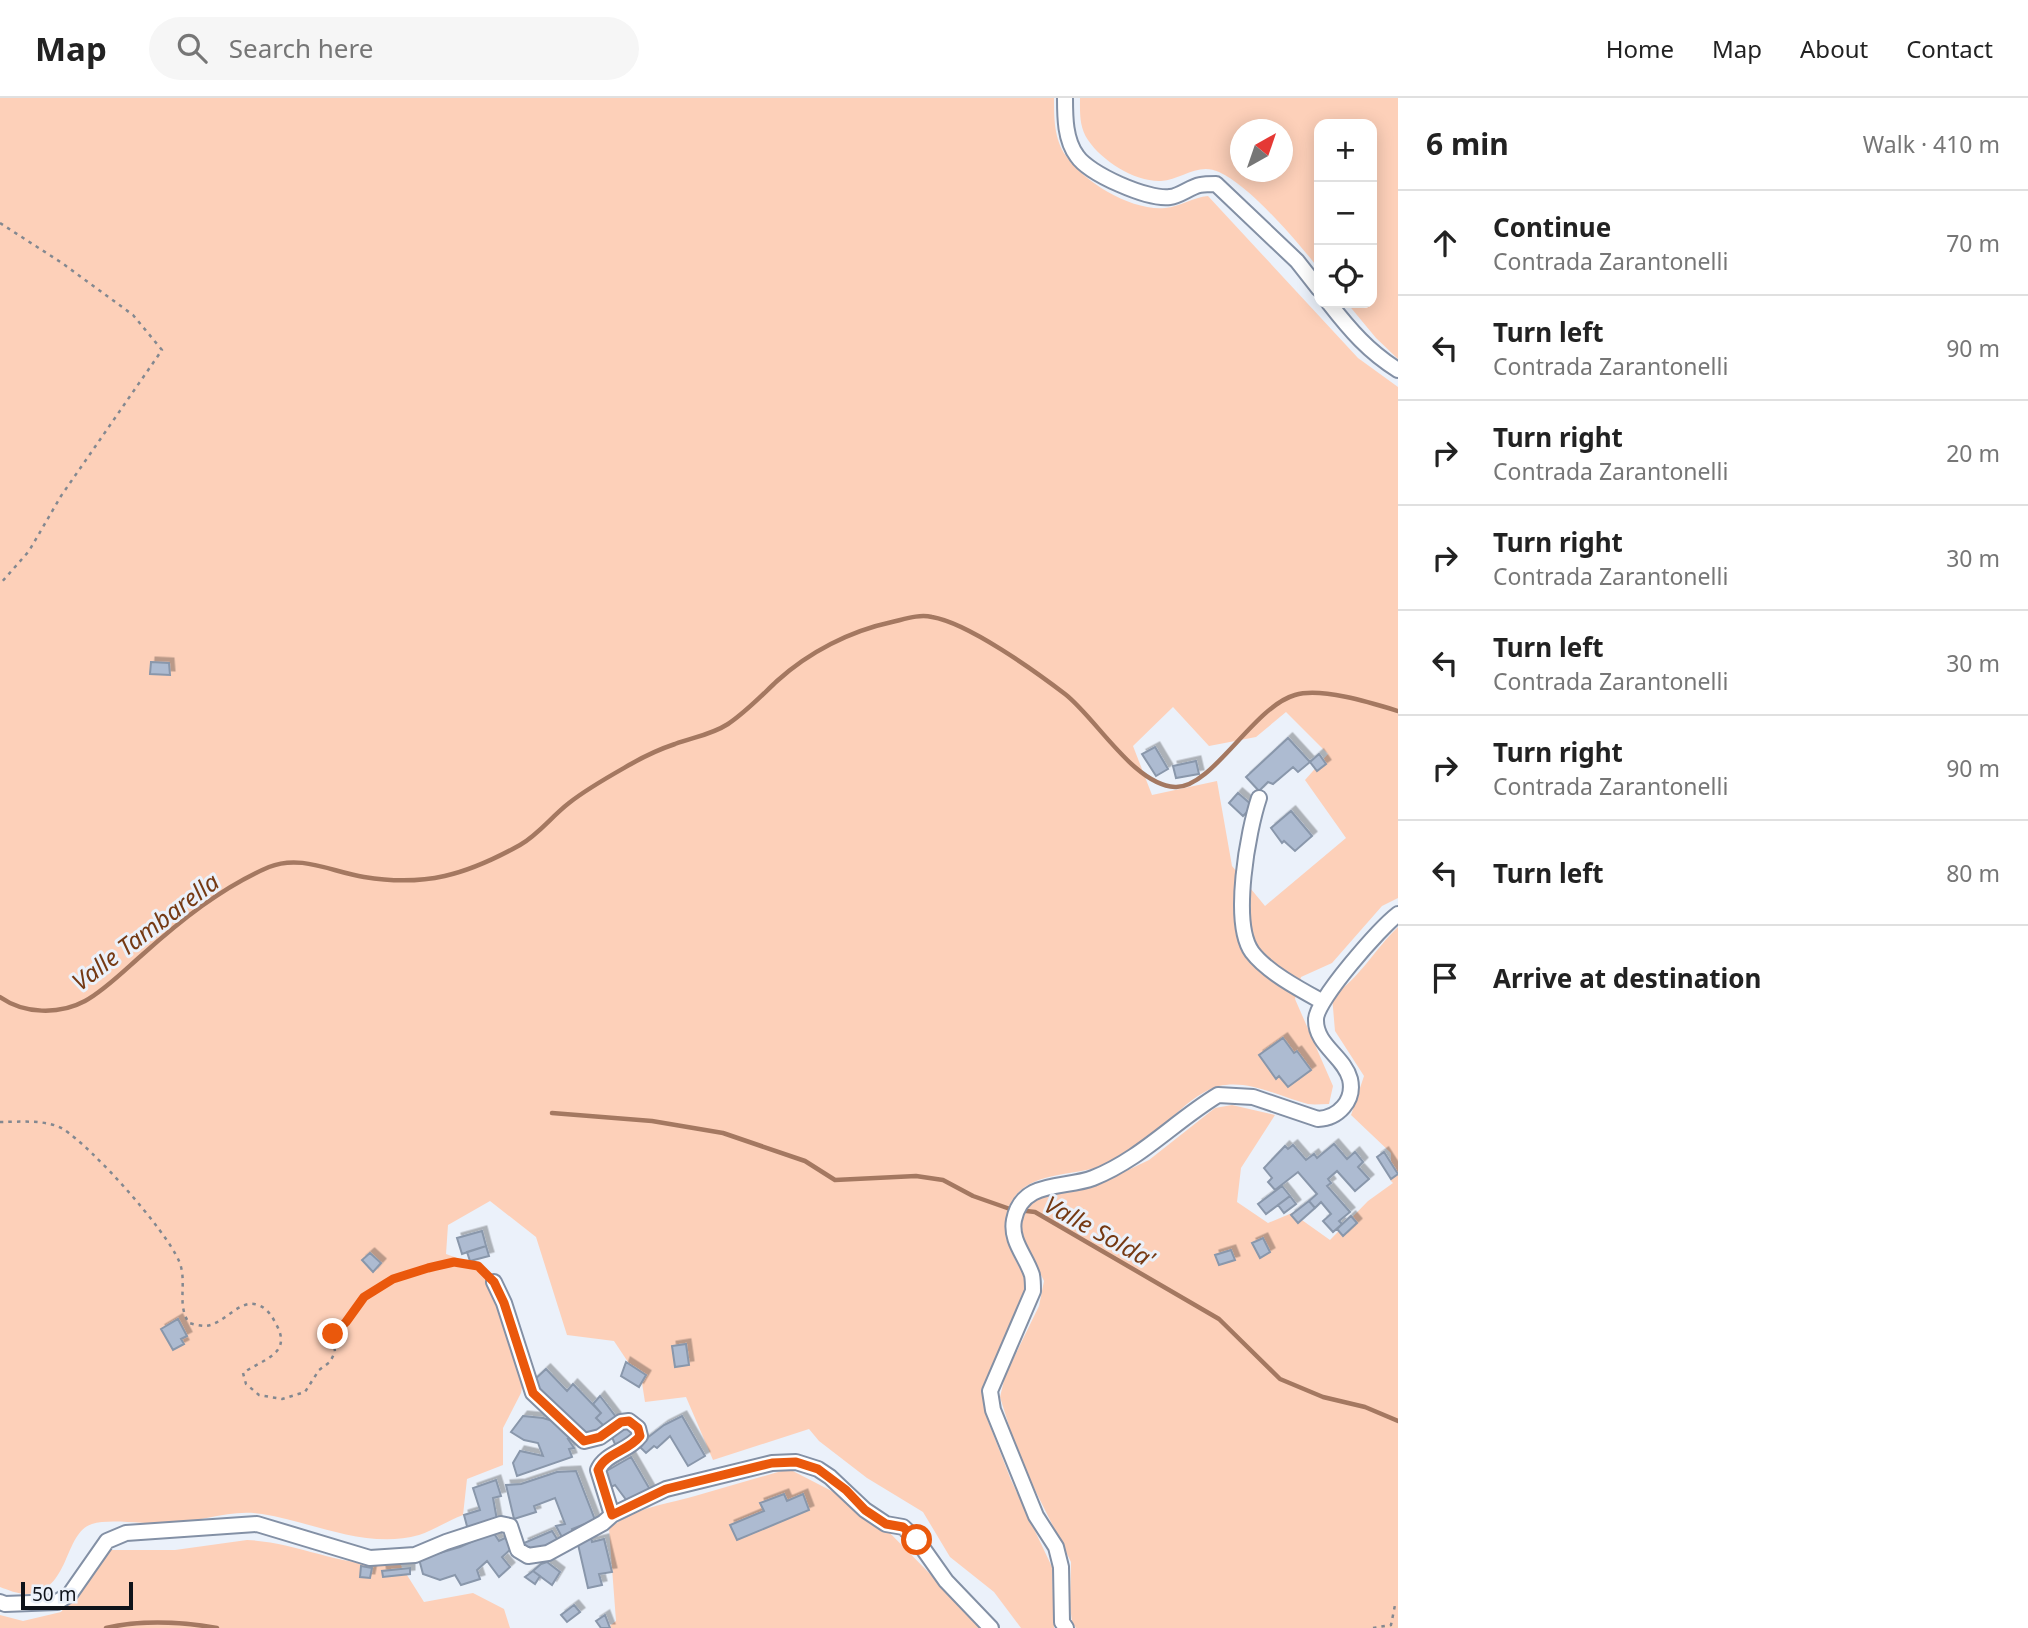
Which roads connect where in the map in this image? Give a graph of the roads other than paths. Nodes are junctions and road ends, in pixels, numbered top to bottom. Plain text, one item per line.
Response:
1 (1065, 98) edge
2 (1314, 283) edge
3 (1333, 308) edge
4 (1398, 370) edge
5 (1259, 798) dead end
6 (1398, 914) edge
7 (1323, 1002) junction
8 (494, 1282) road end
9 (612, 1515) junction
10 (0, 1602) edge
11 (992, 1628) edge
12 (1066, 1628) edge

1 - 2 street
3 - 4 street
5 - 7 street
6 - 7 street
7 - 12 street
8 - 9 street
9 - 10 street
9 - 11 street

